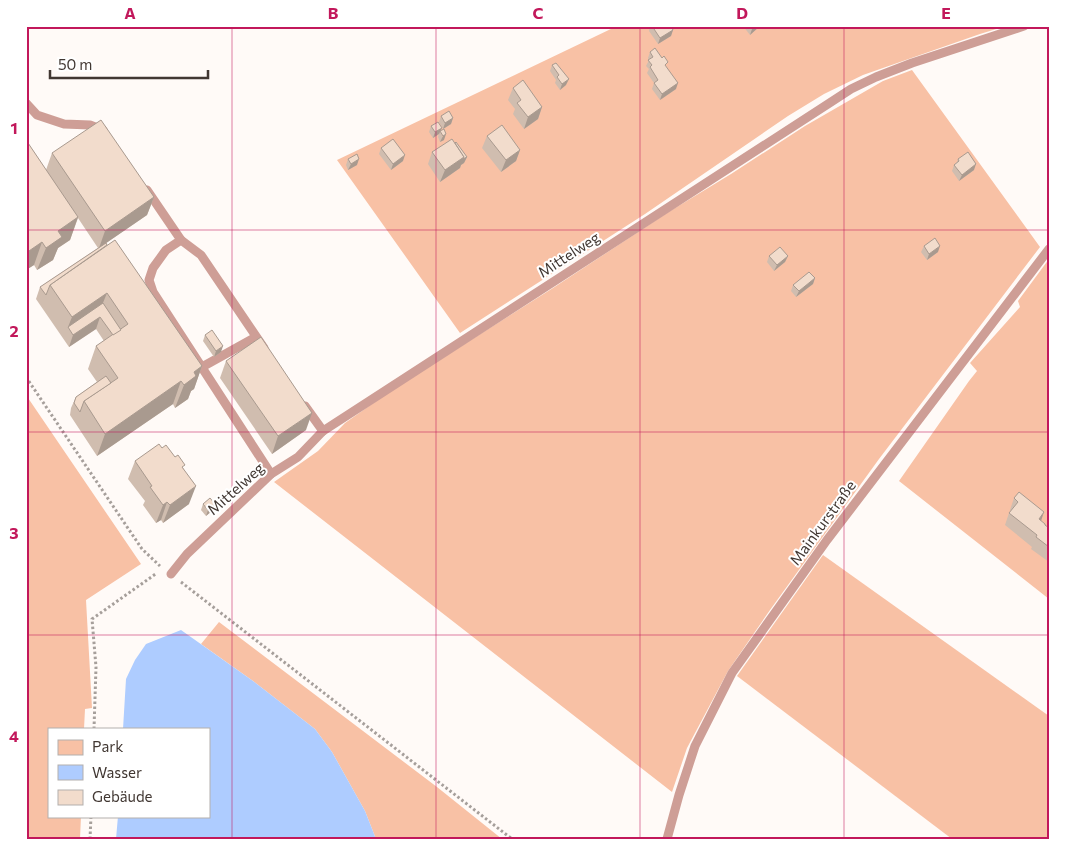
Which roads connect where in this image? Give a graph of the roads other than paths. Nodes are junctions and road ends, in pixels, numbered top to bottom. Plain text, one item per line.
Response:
1 (1024, 26) edge
2 (26, 102) edge
3 (109, 134) edge
4 (142, 183) edge
5 (181, 240) junction
6 (1049, 249) edge
7 (256, 337) junction
8 (268, 352) edge
9 (202, 367) junction
10 (301, 400) edge
11 (323, 431) junction
12 (271, 474) junction
13 (171, 574) road end
14 (667, 839) edge

1 - 11 lane, Mittelweg
2 - 3 lane
4 - 5 lane
5 - 7 lane
5 - 9 lane
6 - 14 lane, Mainkurstraße
7 - 8 lane
7 - 9 lane
9 - 12 lane
10 - 11 lane
11 - 12 lane, Mittelweg
12 - 13 lane, Mittelweg

